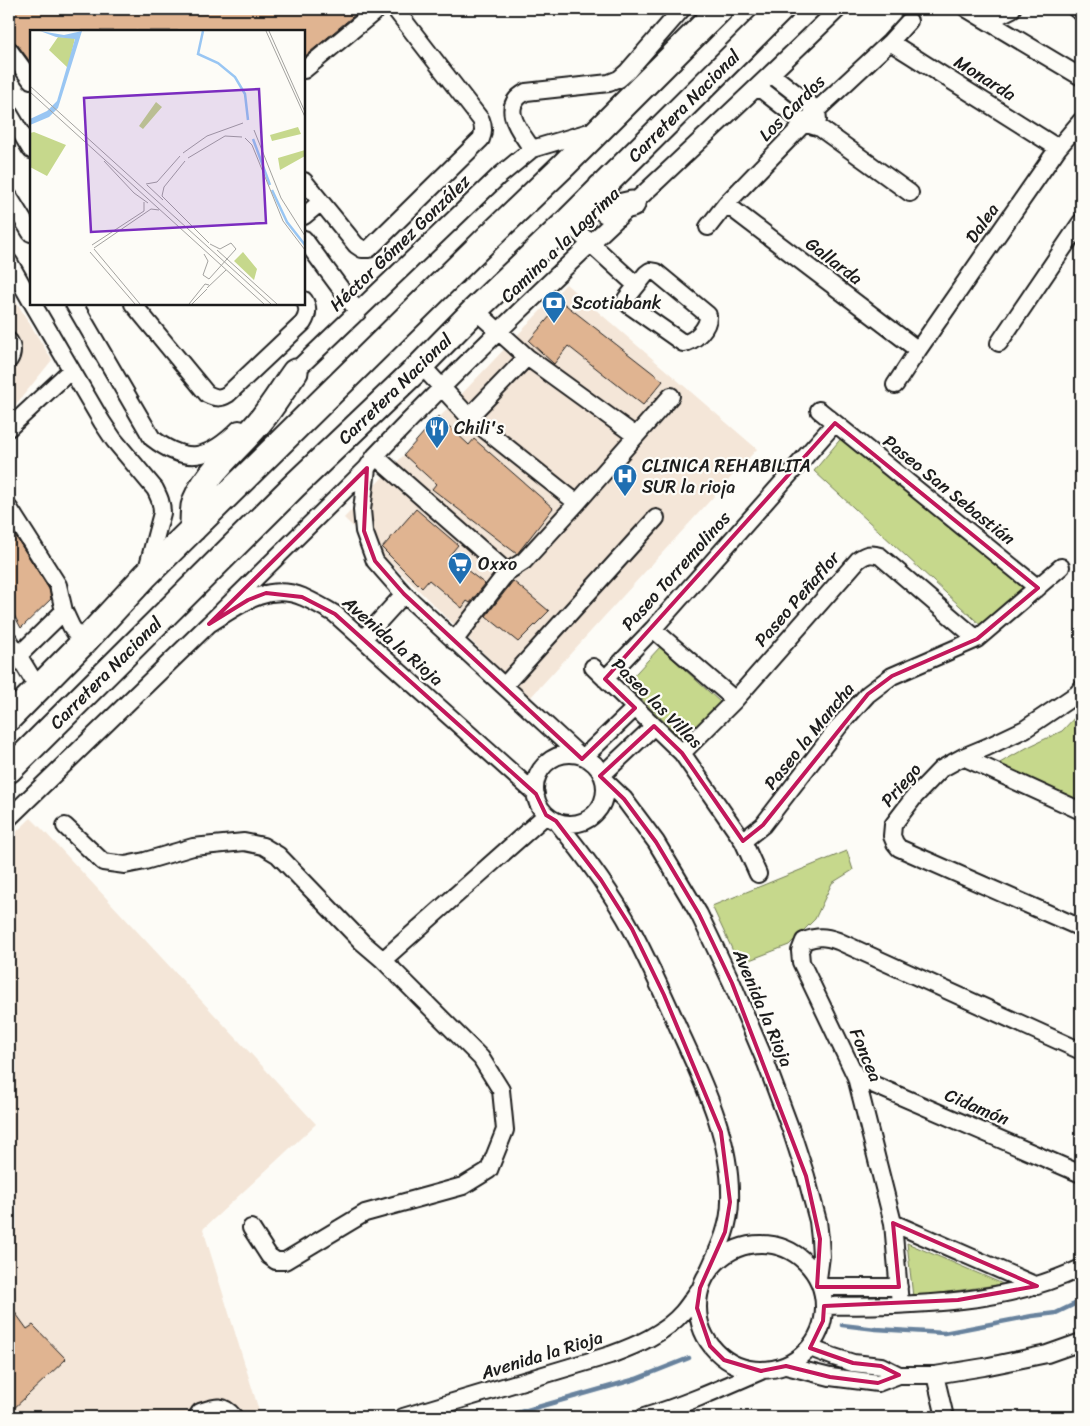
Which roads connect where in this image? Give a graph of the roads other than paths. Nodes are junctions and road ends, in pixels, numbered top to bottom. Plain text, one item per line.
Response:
1 (378, 9) edge
2 (395, 9) edge
3 (682, 9) edge
4 (720, 9) edge
5 (781, 9) edge
6 (838, 9) edge
7 (967, 9) edge
8 (1012, 9) edge
9 (1076, 9) edge
10 (1081, 12) edge
11 (909, 21) dead end
12 (988, 21) junction
13 (890, 42) junction
14 (9, 50) edge
15 (305, 69) edge
16 (771, 74) junction
17 (1081, 77) edge
18 (30, 79) edge
19 (758, 87) junction
20 (816, 110) junction
21 (9, 113) edge
22 (1081, 121) edge
23 (812, 125) junction
24 (598, 130) junction
25 (30, 148) edge
26 (1058, 148) junction
27 (532, 149) junction
28 (305, 182) edge
29 (601, 187) junction
30 (910, 193) dead end
31 (9, 197) edge
32 (321, 202) junction
33 (632, 204) junction
34 (726, 204) junction
35 (305, 215) edge
36 (567, 222) junction
37 (1080, 224) edge
38 (708, 228) dead end
39 (30, 231) edge
40 (305, 240) edge
41 (590, 245) junction
42 (9, 262) edge
43 (25, 283) edge
44 (636, 285) junction
45 (30, 297) edge
46 (305, 302) edge
47 (34, 305) edge
48 (75, 305) edge
49 (134, 305) edge
50 (475, 310) junction
51 (358, 312) junction
52 (500, 331) junction
53 (9, 341) edge
54 (999, 343) dead end
55 (918, 350) junction
56 (527, 356) junction
57 (9, 360) edge
58 (421, 365) junction
59 (71, 370) junction
60 (295, 372) junction
61 (895, 385) dead end
62 (442, 387) junction
63 (671, 396) dead end
64 (819, 410) dead end
65 (469, 417) junction
66 (835, 422) junction
67 (9, 428) edge
68 (636, 436) junction
69 (371, 462) junction
70 (577, 503) junction
71 (9, 508) edge
72 (656, 518) dead end
73 (192, 530) junction
74 (1061, 567) dead end
75 (507, 572) junction
76 (146, 575) junction
77 (1038, 588) junction
78 (404, 594) junction
79 (64, 611) junction
80 (209, 624) junction
81 (653, 629) junction
82 (363, 639) junction
83 (977, 639) junction
84 (9, 640) edge
85 (454, 641) junction
86 (82, 644) junction
87 (18, 656) junction
88 (593, 666) dead end
89 (605, 679) junction
90 (504, 686) junction
91 (38, 688) junction
92 (1080, 693) edge
93 (734, 700) junction
94 (635, 708) junction
95 (9, 718) edge
96 (654, 726) junction
97 (682, 753) junction
98 (581, 756) junction
99 (963, 757) junction
100 (9, 770) edge
101 (603, 777) junction
102 (536, 794) junction
103 (1081, 811) edge
104 (9, 818) edge
105 (551, 818) junction
106 (65, 826) dead end
107 (743, 841) junction
108 (758, 874) dead end
109 (1081, 928) edge
110 (383, 960) junction
111 (1081, 1051) edge
112 (856, 1076) junction
113 (1081, 1174) edge
114 (893, 1223) junction
115 (252, 1228) dead end
116 (1081, 1268) edge
117 (709, 1270) junction
118 (819, 1283) junction
119 (899, 1286) junction
120 (1037, 1286) junction
121 (700, 1288) junction
122 (900, 1304) junction
123 (824, 1306) junction
124 (1081, 1342) edge
125 (810, 1348) junction
126 (786, 1366) junction
127 (761, 1371) junction
128 (899, 1375) junction
129 (935, 1375) junction
130 (667, 1414) edge
131 (197, 1417) edge
132 (234, 1417) edge
133 (403, 1417) edge
134 (647, 1417) edge
135 (945, 1417) edge

1 - 15 street
2 - 32 street
3 - 27 street
4 - 24 highway, Carretera Nacional
5 - 29 highway, Carretera Nacional
6 - 16 street, Camino a la Lagrima
7 - 12 street
8 - 12 street
9 - 10 street
11 - 13 street, Los Cardos
12 - 17 street
13 - 20 street, Los Cardos
13 - 26 street, Monarda
14 - 18 street
16 - 19 street, Camino a la Lagrima
16 - 20 street
19 - 23 street
19 - 33 street, Camino a la Lagrima
20 - 23 street
21 - 25 street
22 - 26 street, Dalea
23 - 30 street
23 - 34 street, Los Cardos
24 - 27 street, Héctor Gómez González
24 - 73 highway, Carretera Nacional
26 - 55 street, Dalea
27 - 51 street, Héctor Gómez González
28 - 32 street
29 - 33 highway
29 - 36 highway, Carretera Nacional
31 - 39 street
32 - 35 street
33 - 41 street, Camino a la Lagrima
34 - 38 street, Los Cardos
34 - 55 street, Gallarda
36 - 41 street
36 - 50 highway, Carretera Nacional
37 - 54 street
40 - 51 street
41 - 44 street
41 - 52 street, Camino a la Lagrima
42 - 43 street
43 - 45 street
44 - 44 street
46 - 49 street
47 - 59 street
48 - 60 street, Héctor Gómez González
50 - 52 street
50 - 58 highway, Carretera Nacional
51 - 60 street, Héctor Gómez González
52 - 56 street
52 - 62 street, Camino a la Lagrima
53 - 57 street
55 - 61 street, Dalea
56 - 65 street
56 - 68 street
58 - 62 street
58 - 100 highway, Carretera Nacional
59 - 67 street
59 - 76 street
60 - 73 highway
62 - 65 street
62 - 69 street, Camino a la Lagrima
63 - 68 street
64 - 66 street, Paseo San Sebastián
65 - 70 street
66 - 77 street, Paseo San Sebastián
66 - 81 street, Paseo Torremolinos
68 - 70 street
69 - 75 street
69 - 78 street
69 - 80 street, Camino a la Lagrima
70 - 75 street
71 - 79 street
72 - 90 street
73 - 76 highway, Carretera Nacional
74 - 77 street, Paseo la Mancha
75 - 85 street
76 - 86 highway, Carretera Nacional
77 - 83 street, Paseo la Mancha
78 - 82 street
78 - 85 street
79 - 86 street
79 - 87 street
80 - 82 street, Avenida la Rioja
80 - 104 street, Avenida la Rioja
81 - 89 street, Paseo Torremolinos
81 - 93 street
82 - 102 street, Avenida la Rioja
83 - 93 street, Paseo Peñaflor
83 - 107 street, Paseo la Mancha
84 - 87 street
85 - 90 street
86 - 91 highway, Carretera Nacional
87 - 91 street
88 - 89 street, Paseo las Villas
89 - 94 street, Paseo las Villas
90 - 98 street
91 - 95 highway, Carretera Nacional
92 - 99 street, Priego
93 - 97 street, Paseo Peñaflor
94 - 96 street, Paseo las Villas
94 - 98 street
96 - 97 street, Paseo las Villas
96 - 101 street
97 - 107 street, Paseo las Villas
98 - 101 street
98 - 102 street
99 - 103 street
99 - 109 street, Priego
101 - 105 street
101 - 118 street, Avenida la Rioja
102 - 105 street
105 - 110 street
105 - 117 street
106 - 110 street
107 - 108 street, Paseo las Villas
110 - 115 street
111 - 112 street, Foncea
112 - 113 street, Cidamón
112 - 114 street, Foncea
114 - 119 street, Foncea
114 - 120 street
116 - 120 street
117 - 118 street
117 - 121 street
118 - 119 street
118 - 123 street
119 - 122 street, Foncea
120 - 122 street
121 - 127 street
121 - 133 street, Avenida la Rioja
122 - 123 street
123 - 125 street
124 - 129 street
125 - 126 street
125 - 128 street
126 - 127 street
126 - 128 street
127 - 130 street
128 - 129 street
129 - 135 street
130 - 134 street
131 - 132 street

